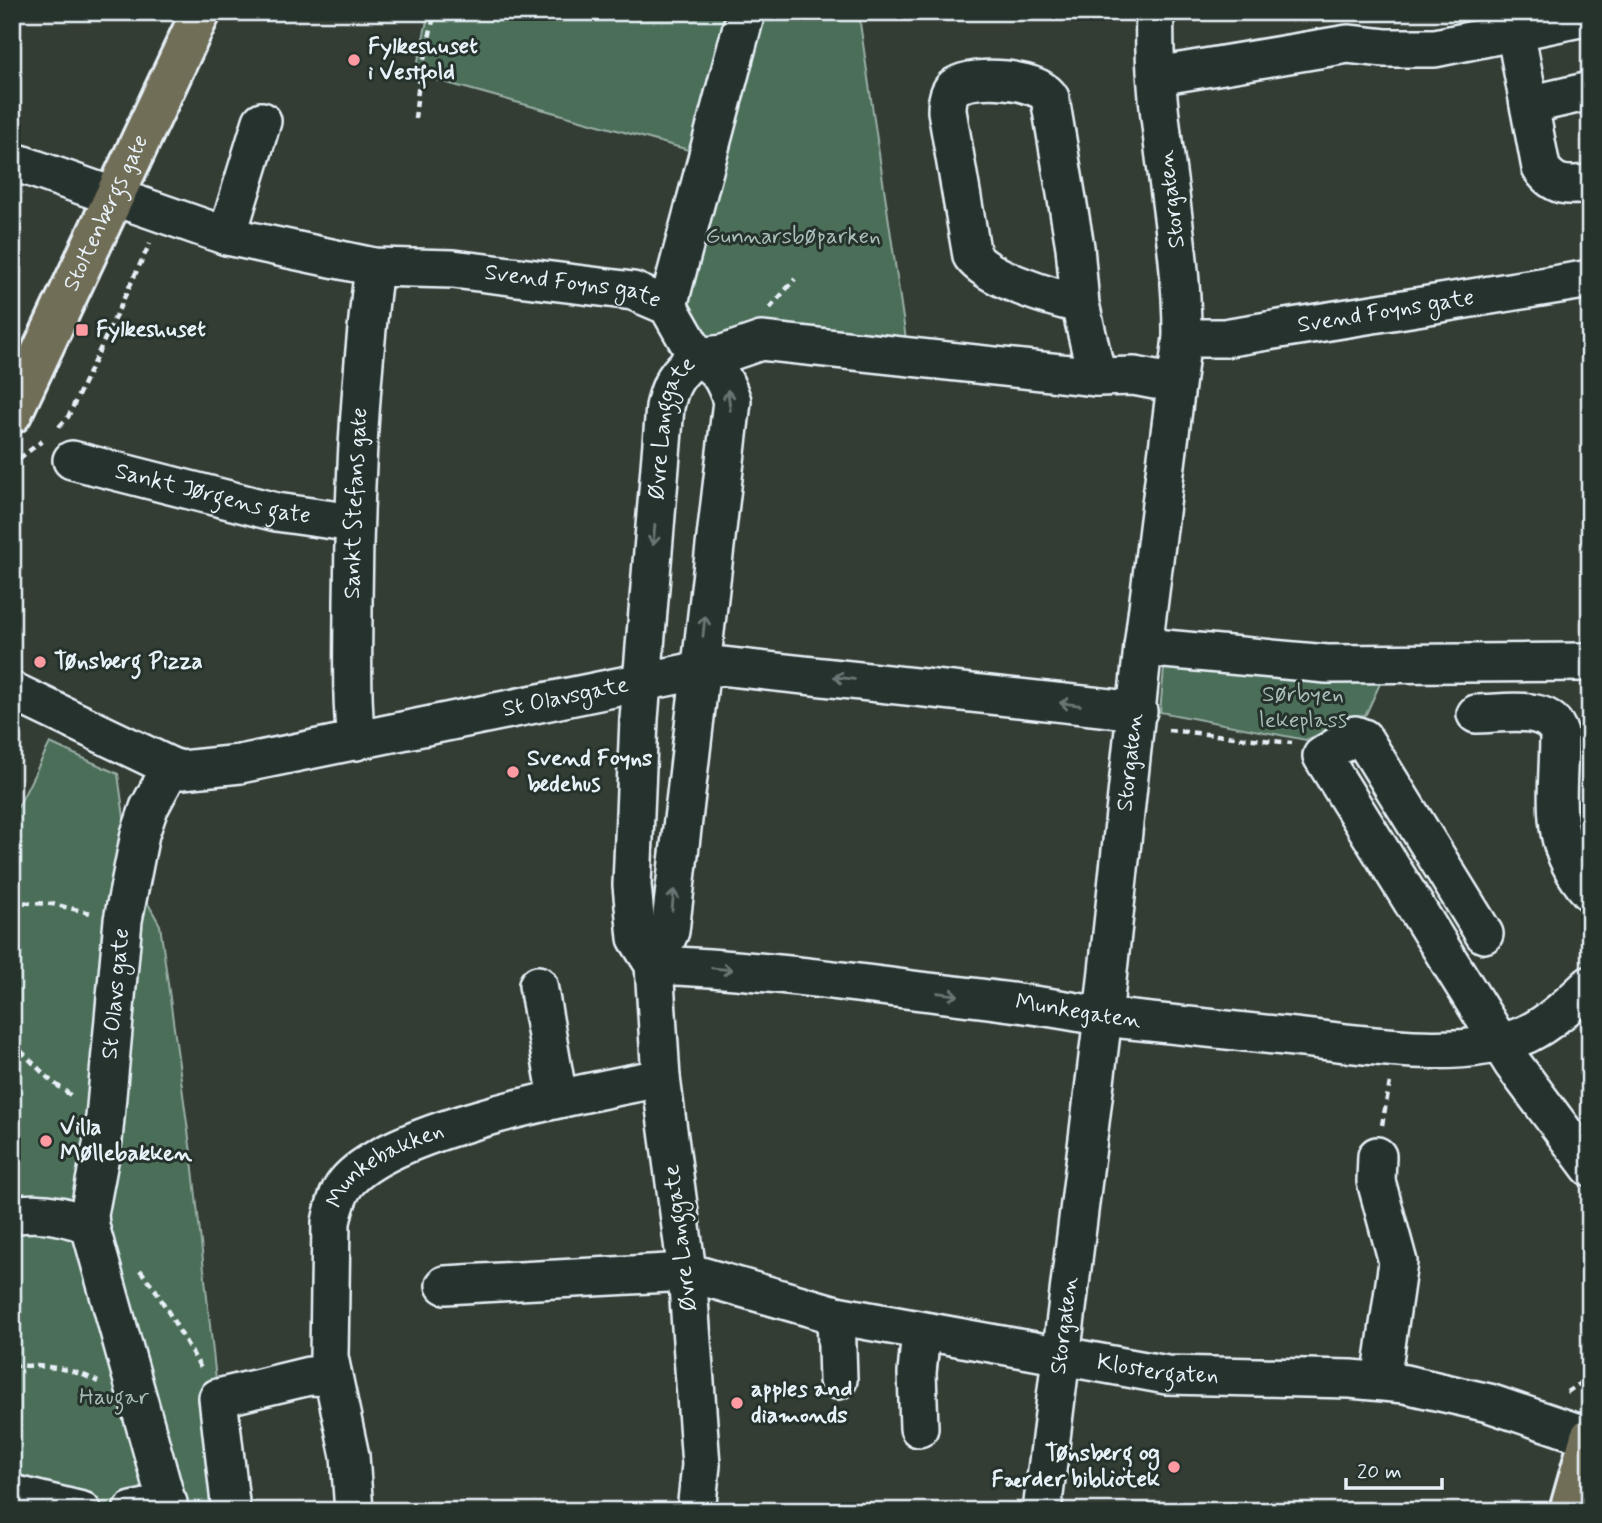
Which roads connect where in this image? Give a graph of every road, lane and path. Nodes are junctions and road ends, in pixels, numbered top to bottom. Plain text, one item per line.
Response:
1 (201, 12) edge
2 (435, 12) edge
3 (1155, 12) edge
4 (742, 13) edge
5 (1590, 16) edge
6 (1515, 30) junction
7 (1157, 76) junction
8 (1590, 91) edge
9 (1529, 105) junction
10 (415, 119) dead end
11 (262, 121) dead end
12 (12, 161) edge
13 (1590, 184) edge
14 (115, 196) junction
15 (163, 216) junction
16 (227, 236) junction
17 (374, 267) junction
18 (1590, 279) edge
19 (1080, 304) junction
20 (668, 306) junction
21 (1182, 338) junction
22 (697, 357) junction
23 (1097, 377) junction
24 (1155, 380) dead end
25 (12, 414) edge
26 (57, 443) junction
27 (12, 468) edge
28 (354, 523) junction
29 (1143, 647) junction
30 (1590, 662) edge
31 (699, 671) junction
32 (642, 684) junction
33 (12, 691) edge
34 (1138, 711) junction
35 (1476, 714) dead end
36 (356, 741) junction
37 (1322, 756) junction
38 (171, 767) junction
39 (1590, 892) edge
40 (12, 902) edge
41 (123, 920) junction
42 (1484, 934) dead end
43 (654, 965) junction
44 (538, 985) dead end
45 (1590, 985) edge
46 (1103, 1017) junction
47 (12, 1042) edge
48 (1502, 1042) junction
49 (1396, 1046) junction
50 (661, 1078) junction
51 (558, 1098) junction
52 (103, 1140) junction
53 (1377, 1156) joint
54 (1590, 1167) edge
55 (12, 1215) edge
56 (90, 1226) junction
57 (133, 1262) dead end
58 (687, 1272) junction
59 (445, 1285) dead end
60 (836, 1315) junction
61 (921, 1331) junction
62 (1062, 1357) junction
63 (12, 1366) edge
64 (1590, 1371) edge
65 (332, 1377) junction
66 (838, 1380) dead end
67 (1381, 1381) junction
68 (1567, 1392) dead end
69 (218, 1398) junction
70 (142, 1418) junction
71 (919, 1428) dead end
72 (1590, 1437) edge
73 (12, 1494) edge
74 (168, 1507) edge
75 (82, 1511) edge
76 (132, 1511) edge
77 (231, 1511) edge
78 (355, 1511) edge
79 (696, 1511) edge
80 (1041, 1511) edge
81 (1569, 1511) edge

1 - 14 main road, Stoltenbergs gate
2 - 10 path
3 - 7 street, Storgaten
4 - 20 street
5 - 6 street
6 - 7 street
6 - 9 street
7 - 21 street, Storgaten
8 - 9 street
9 - 13 street
11 - 16 street
12 - 14 street, Svend Foyns gate
14 - 15 street, Svend Foyns gate
14 - 25 main road, Stoltenbergs gate
15 - 16 street, Svend Foyns gate
15 - 26 path
16 - 17 street, Svend Foyns gate
17 - 20 street, Svend Foyns gate
17 - 28 street, Sankt Stefans gate
18 - 21 street, Svend Foyns gate
19 - 19 street
19 - 23 street
20 - 22 street, Svend Foyns gate
21 - 29 street, Storgaten
22 - 23 street
31 -> 22 street, Øvre Langgate
22 -> 32 street, Øvre Langgate
23 - 24 street
26 - 27 path
26 - 28 street, Sankt Jørgens gate
28 - 36 street, Sankt Stefans gate
29 - 30 street
29 - 34 street, Storgaten
31 - 32 street, St Olavsgate
34 -> 31 street, St Olavsgate
43 -> 31 street, Øvre Langgate
32 - 36 street, St Olavsgate
32 - 43 street, Øvre Langgate
33 - 38 street, St Olavsgate
34 - 37 path
34 - 46 street, Storgaten
35 - 39 street
36 - 38 street, St Olavsgate
37 - 42 street
37 - 48 street
38 - 41 street, St Olavs gate
40 - 41 path
41 - 52 street, St Olavs gate
43 -> 46 street, Munkegaten
43 - 50 street, Øvre Langgate
44 - 51 street
45 - 48 street, Munkegaten
46 - 49 street, Munkegaten
46 - 62 street, Storgaten
47 - 52 path
48 - 49 street, Munkegaten
48 - 54 street
49 - 53 path
50 - 51 street, Munkebakken
50 - 58 street, Øvre Langgate
51 - 65 street, Munkebakken
52 - 56 street, St Olavs gate
53 - 67 street
55 - 56 street
56 - 70 street
57 - 69 path
58 - 59 street, Klostergaten
58 - 60 street, Klostergaten
58 - 79 street, Øvre Langgate
60 - 61 street, Klostergaten
60 - 66 street
61 - 62 street, Klostergaten
61 - 71 street
62 - 67 street, Klostergaten
62 - 80 street, Storgaten
63 - 70 path
64 - 68 path
65 - 69 street
65 - 78 street, Munkebakken
67 - 72 street, Klostergaten
69 - 77 street
70 - 74 street
72 - 81 main road
73 - 75 street
74 - 76 street

